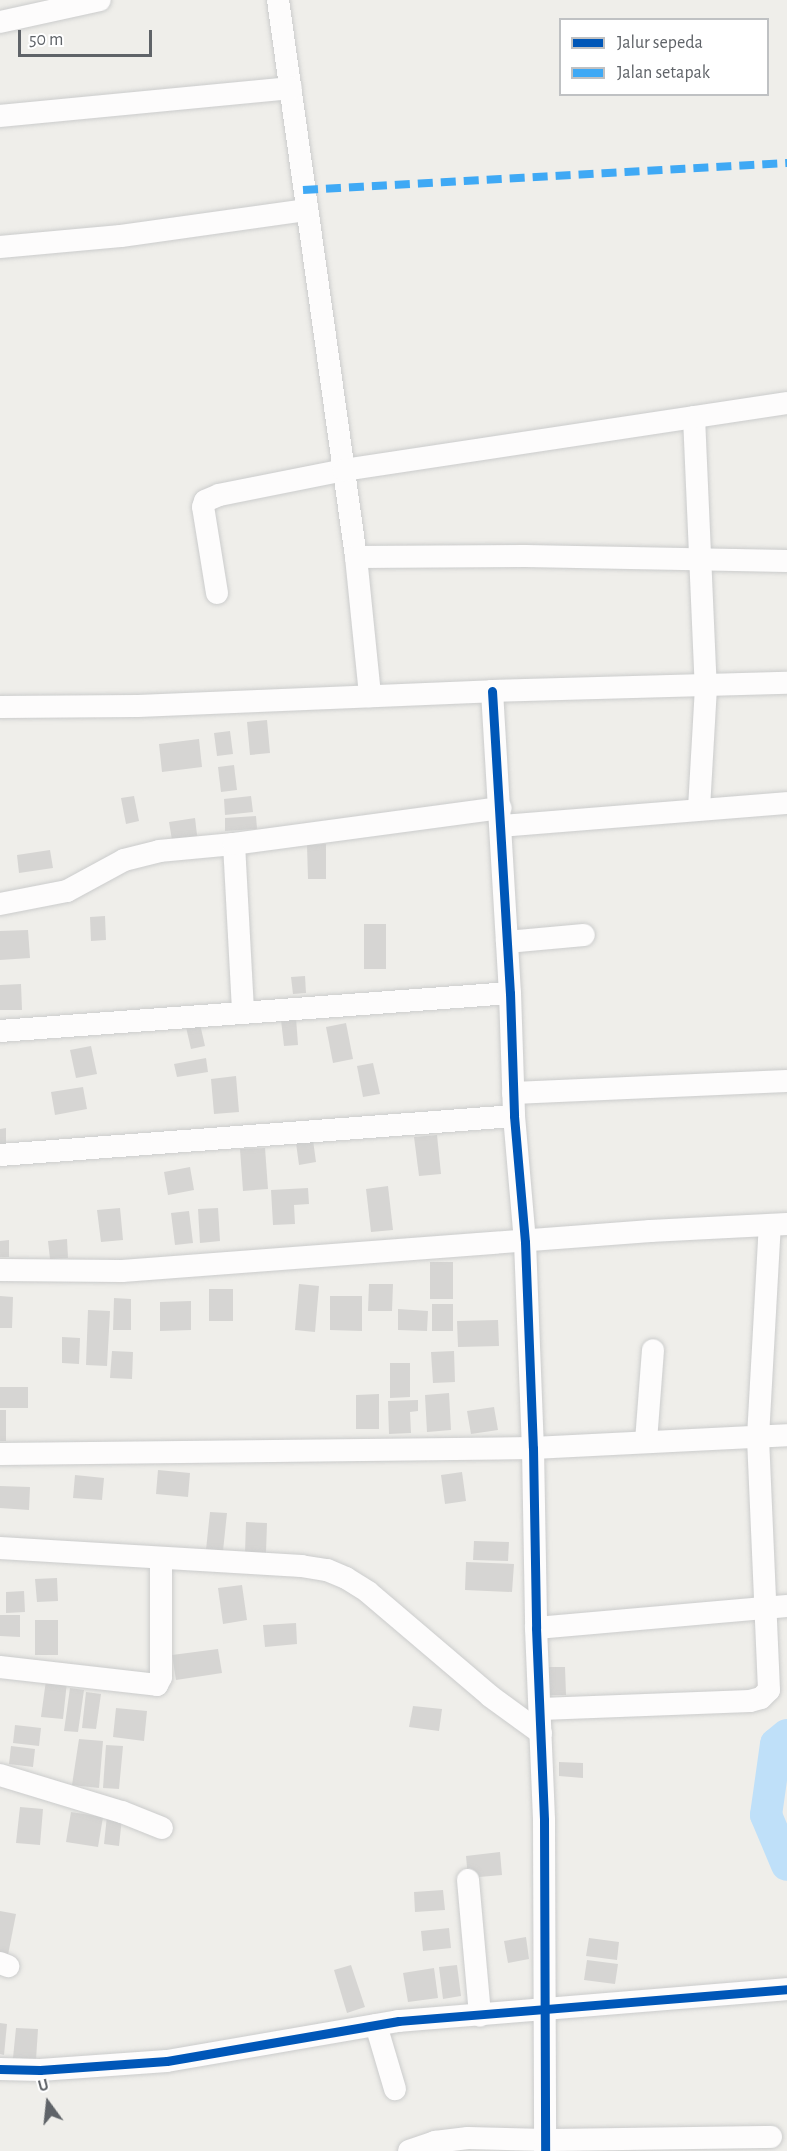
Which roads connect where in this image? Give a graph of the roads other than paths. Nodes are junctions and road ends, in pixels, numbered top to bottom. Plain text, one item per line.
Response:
1 (100, 0) edge
2 (278, 0) edge
3 (0, 22) edge
4 (291, 88) junction
5 (0, 116) edge
6 (305, 210) junction
7 (0, 247) edge
8 (787, 403) edge
9 (694, 417) junction
10 (344, 470) junction
11 (356, 557) junction
12 (702, 561) junction
13 (787, 561) edge
14 (217, 593) dead end
15 (787, 683) edge
16 (706, 687) junction
17 (492, 691) junction
18 (370, 696) junction
19 (0, 707) edge
20 (787, 803) edge
21 (699, 810) junction
22 (501, 817) junction
23 (234, 844) junction
24 (0, 904) edge
25 (584, 935) dead end
26 (507, 942) junction
27 (510, 993) junction
28 (243, 1012) junction
29 (0, 1031) edge
30 (787, 1081) edge
31 (513, 1093) junction
32 (514, 1116) junction
33 (0, 1155) edge
34 (778, 1225) edge
35 (525, 1242) junction
36 (0, 1270) edge
37 (653, 1350) dead end
38 (787, 1435) edge
39 (758, 1437) junction
40 (646, 1441) junction
41 (533, 1449) junction
42 (0, 1454) edge
43 (0, 1548) edge
44 (161, 1558) junction
45 (776, 1607) edge
46 (536, 1628) junction
47 (0, 1667) edge
48 (541, 1709) junction
49 (541, 1733) junction
50 (0, 1774) edge
51 (162, 1828) dead end
52 (468, 1880) dead end
53 (787, 1989) edge
54 (547, 2008) junction
55 (480, 2015) junction
56 (376, 2025) junction
57 (0, 2069) edge
58 (395, 2089) dead end
59 (771, 2137) dead end
60 (693, 2144) edge
61 (545, 2146) edge
62 (409, 2151) edge

1 - 3 street
2 - 4 street
4 - 5 street
4 - 6 street
6 - 7 street
6 - 10 street
8 - 9 street
9 - 10 street
9 - 12 street
10 - 11 street
10 - 14 street
11 - 12 street
11 - 18 street
12 - 13 street
12 - 16 street
15 - 16 street
16 - 17 street
16 - 21 street
17 - 18 street
17 - 22 street
18 - 19 street
20 - 21 street
21 - 22 street
22 - 23 street
22 - 26 street
23 - 24 street
23 - 28 street
25 - 26 street
26 - 27 street
27 - 28 street
27 - 31 street
28 - 29 street
30 - 31 street
31 - 32 street
32 - 33 street
32 - 35 street
34 - 35 street
34 - 39 street
35 - 36 street
35 - 41 street
37 - 40 street
38 - 39 street
39 - 40 street
39 - 45 street
40 - 41 street
41 - 42 street
41 - 46 street
43 - 44 street
44 - 47 street
44 - 49 street
45 - 46 street
45 - 48 street
46 - 48 street
48 - 49 street
49 - 54 street
50 - 51 street
52 - 55 street
53 - 54 street
54 - 55 street
54 - 61 street
55 - 56 street
56 - 57 street
56 - 58 street
59 - 60 street
60 - 61 street
61 - 62 street

